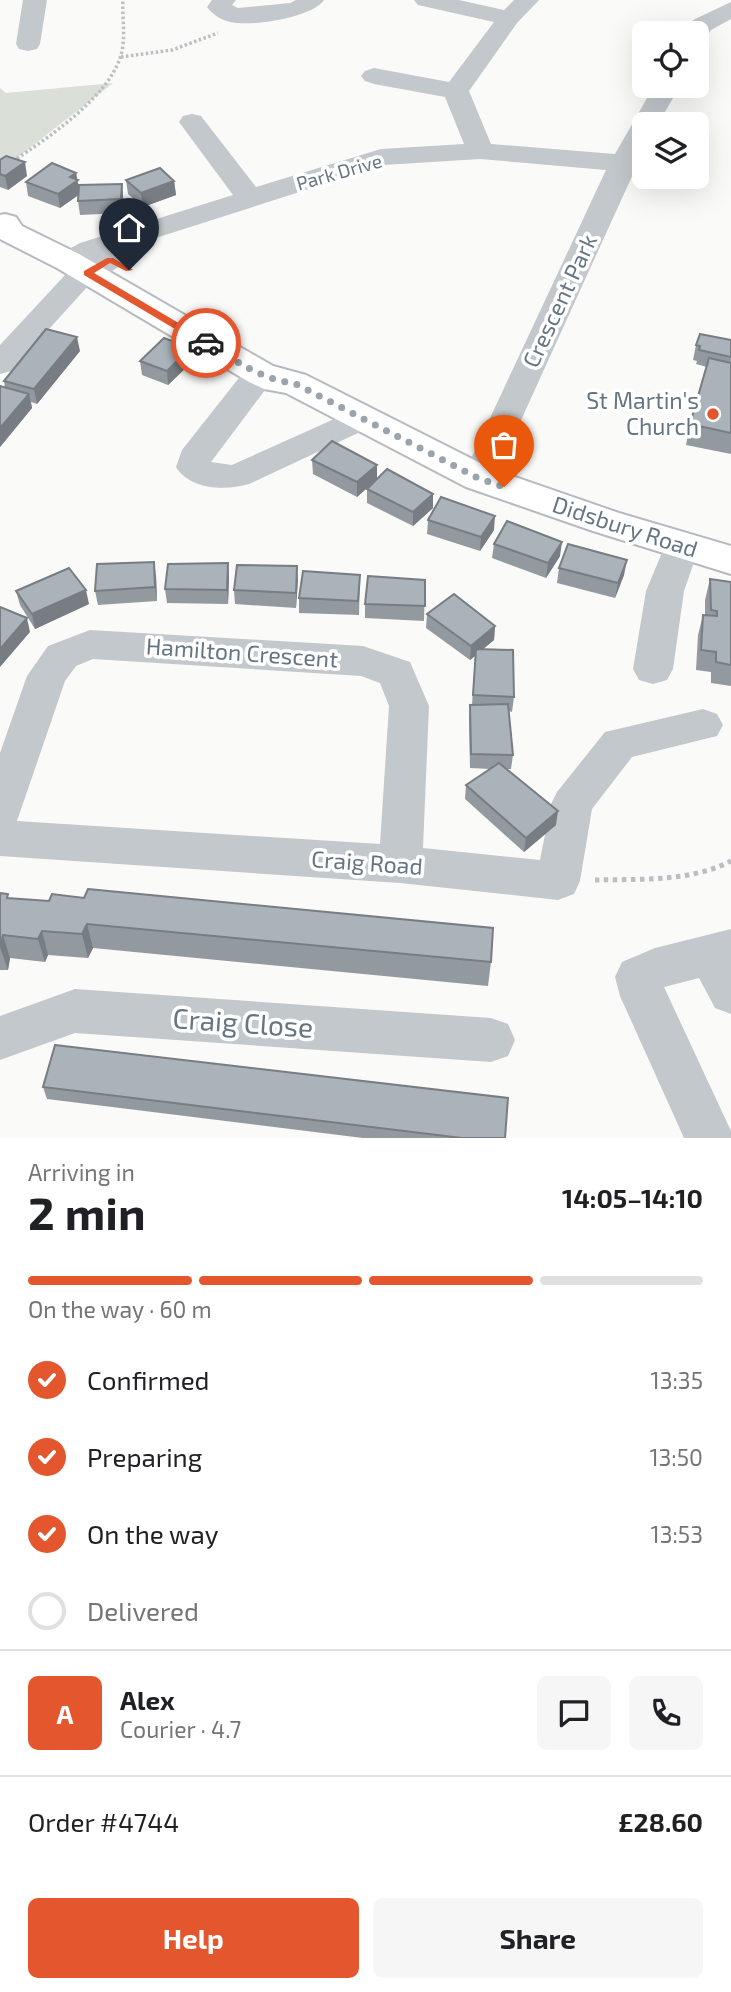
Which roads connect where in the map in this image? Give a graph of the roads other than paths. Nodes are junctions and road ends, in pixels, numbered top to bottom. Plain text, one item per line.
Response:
1 (35, 0) edge
2 (312, 0) edge
3 (426, 0) edge
4 (527, 0) edge
5 (721, 0) edge
6 (731, 7) edge
7 (229, 8) edge
8 (509, 18) junction
9 (708, 21) edge
10 (28, 44) dead end
11 (374, 76) dead end
12 (456, 91) junction
13 (192, 122) dead end
14 (632, 147) edge
15 (480, 152) junction
16 (623, 163) junction
17 (251, 199) junction
18 (2, 223) edge
19 (89, 260) junction
20 (0, 364) edge
21 (277, 378) junction
22 (361, 418) junction
23 (478, 478) junction
24 (682, 545) junction
25 (731, 560) edge
26 (653, 669) dead end
27 (703, 725) dead end
28 (0, 812) edge
29 (0, 838) edge
30 (400, 864) junction
31 (724, 965) edge
32 (0, 1038) edge
33 (491, 1040) dead end
34 (709, 1138) edge

1 - 10 street
2 - 7 street
3 - 8 street
4 - 8 street
5 - 6 street
6 - 9 street
8 - 12 street
11 - 12 street
12 - 15 street
13 - 17 street
14 - 16 street, Crescent Park
15 - 16 street, Park Drive
15 - 17 street, Park Drive
16 - 23 street, Crescent Park
17 - 19 street, Park Drive
18 - 19 main road, Didsbury Road
19 - 20 street
19 - 21 main road, Didsbury Road
21 - 22 main road, Didsbury Road
21 - 22 street
22 - 23 main road, Didsbury Road
23 - 24 main road, Didsbury Road
24 - 25 main road, Didsbury Road
24 - 26 street
27 - 30 street, Craig Road
28 - 30 street, Hamilton Crescent
29 - 30 street, Craig Road
31 - 34 street
32 - 33 street, Craig Close

